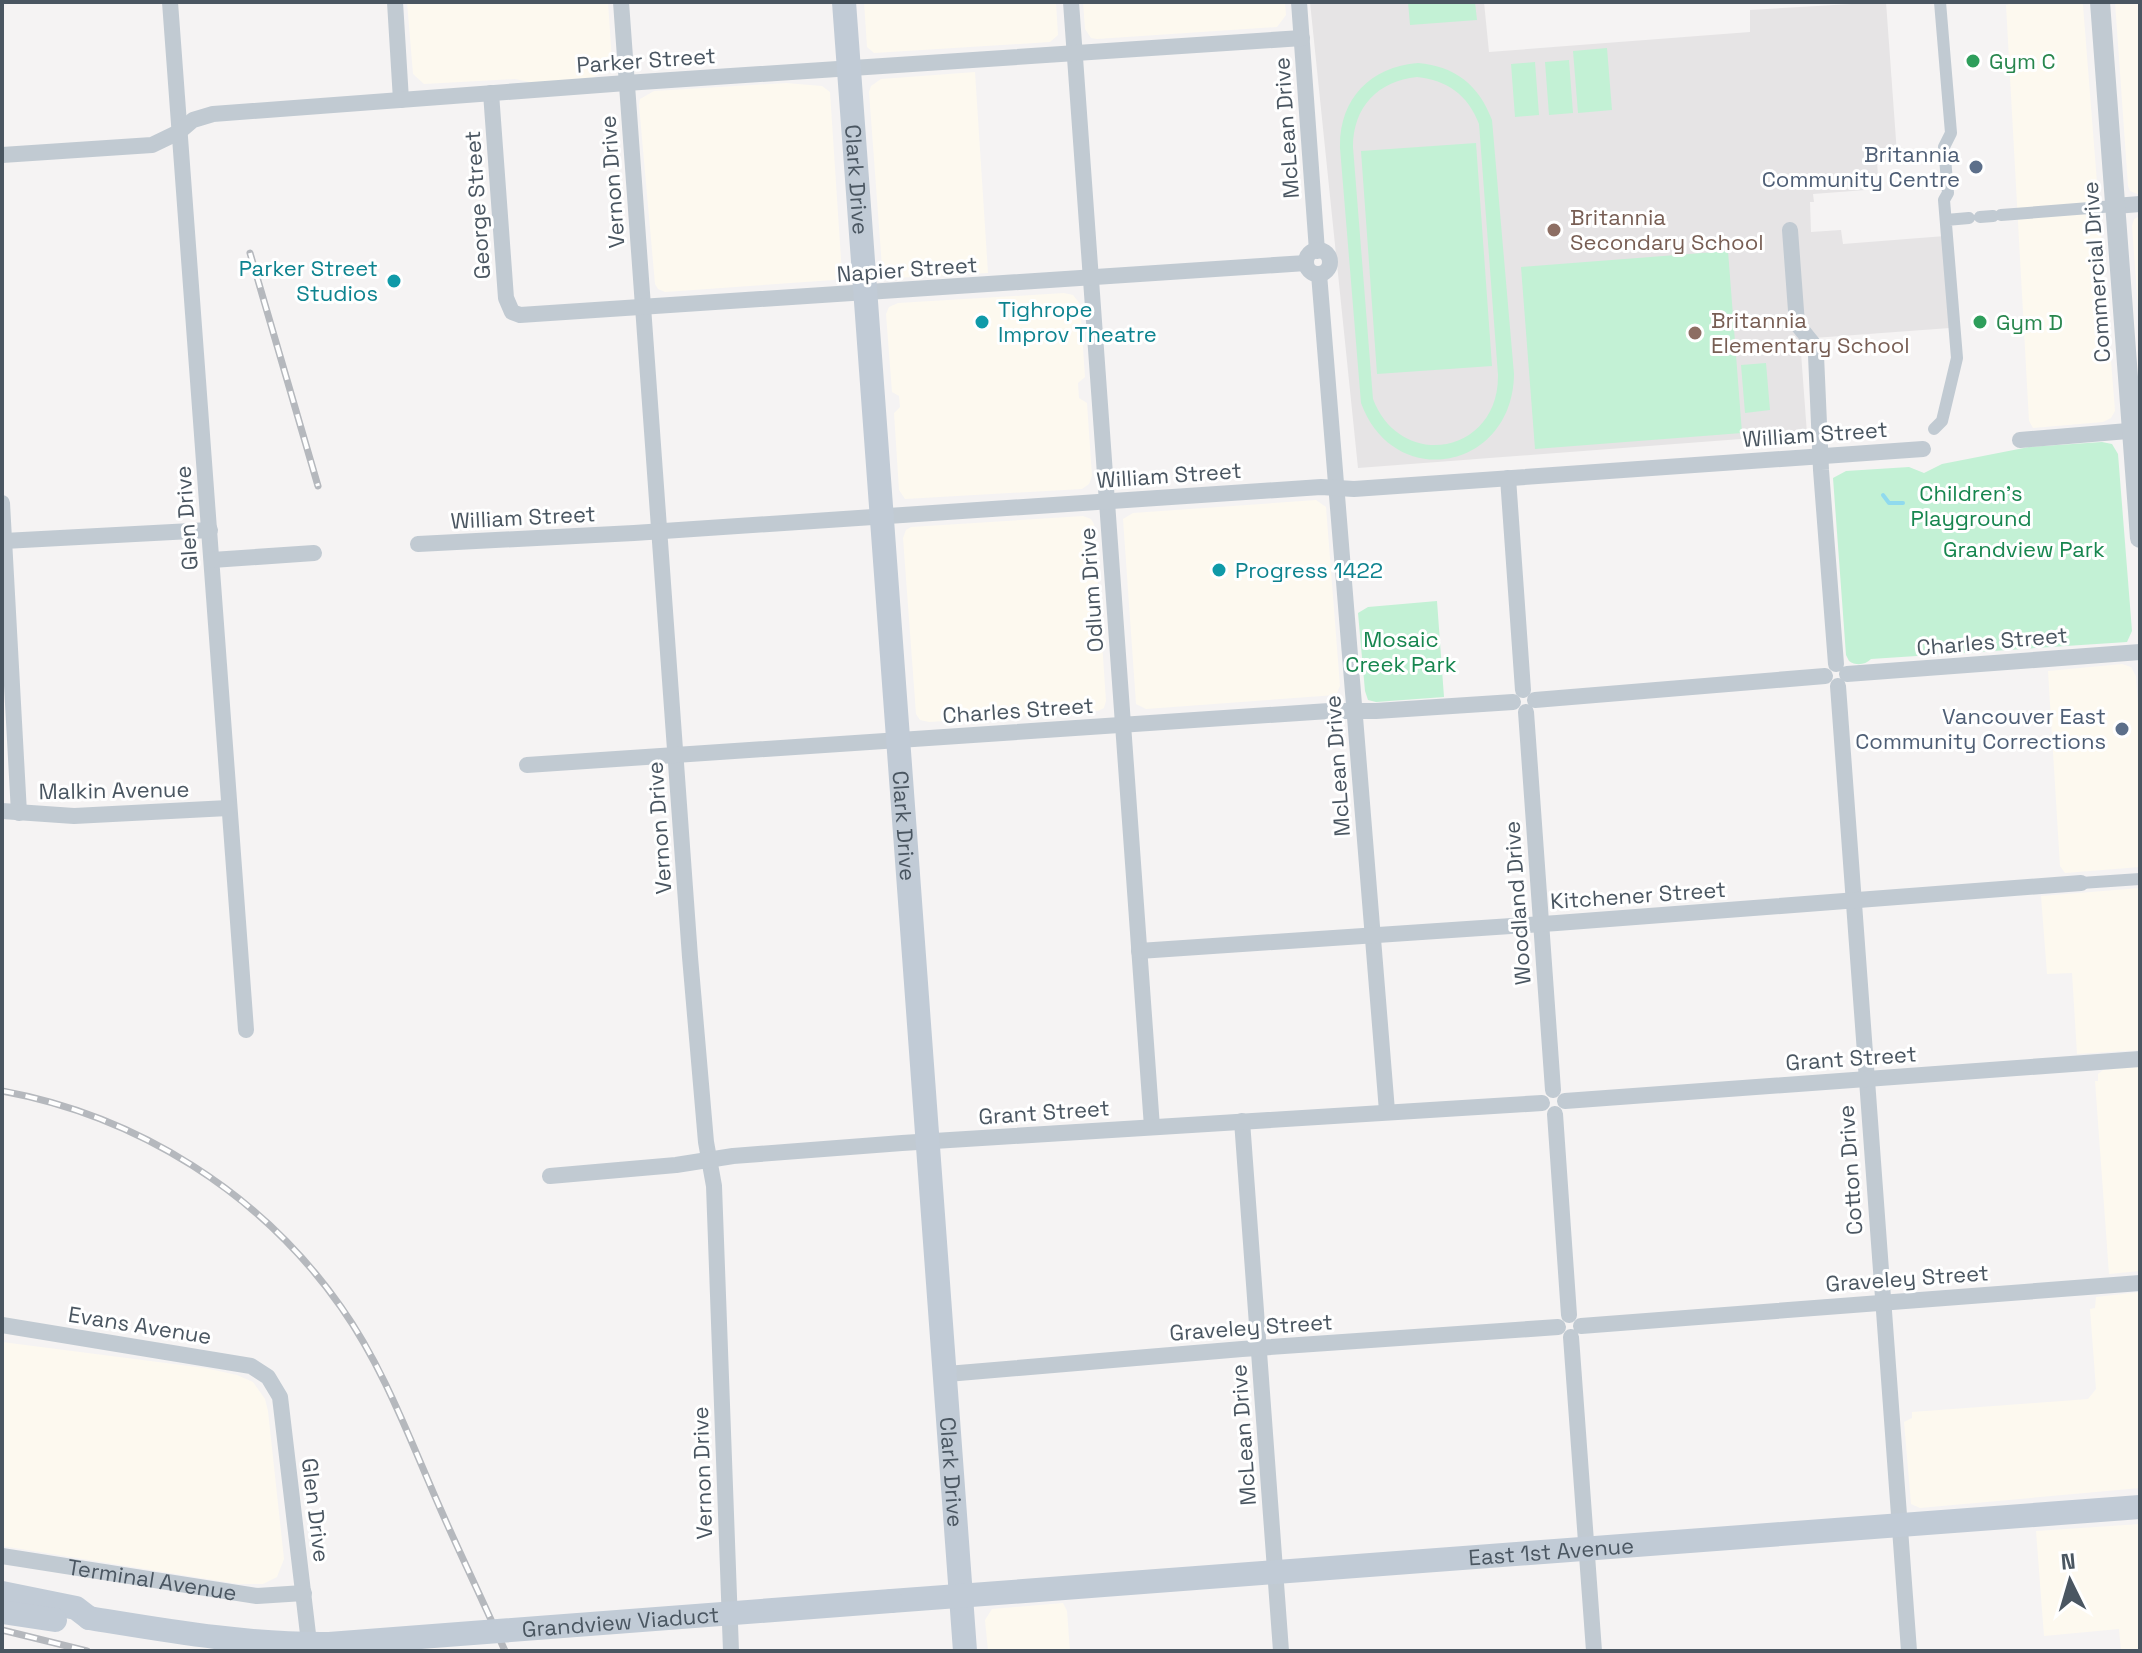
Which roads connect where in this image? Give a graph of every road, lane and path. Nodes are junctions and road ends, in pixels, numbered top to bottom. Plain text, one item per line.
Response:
1 (170, 2) edge
2 (395, 2) edge
3 (621, 2) edge
4 (844, 2) edge
5 (1071, 2) edge
6 (1299, 2) edge
7 (1940, 2) edge
8 (2100, 2) edge
9 (1302, 38) junction
10 (1074, 55) junction
11 (849, 69) junction
12 (626, 83) junction
13 (491, 93) junction
14 (401, 100) junction
15 (179, 132) junction
16 (2, 155) edge
17 (2140, 204) edge
18 (2115, 206) junction
19 (1946, 220) junction
20 (1790, 230) dead end
21 (1314, 263) junction
22 (1091, 279) junction
23 (865, 294) junction
24 (643, 308) junction
25 (512, 312) joint
26 (1934, 429) dead end
27 (2136, 431) edge
28 (2020, 440) dead end
29 (1923, 449) dead end
30 (1821, 455) junction
31 (1508, 478) junction
32 (1337, 488) junction
33 (1107, 500) junction
34 (2, 503) edge
35 (882, 515) junction
36 (210, 530) junction
37 (659, 531) junction
38 (2140, 538) edge
39 (4, 541) junction
40 (418, 544) dead end
41 (314, 553) dead end
42 (212, 560) junction
43 (2140, 652) edge
44 (1836, 675) junction
45 (1524, 701) junction
46 (1355, 711) junction
47 (1123, 725) junction
48 (899, 740) junction
49 (675, 754) junction
50 (527, 765) dead end
51 (228, 808) junction
52 (10, 812) edge
53 (2140, 879) edge
54 (2081, 883) joint
55 (1854, 901) junction
56 (1541, 924) junction
57 (1372, 934) junction
58 (1139, 951) junction
59 (246, 1030) dead end
60 (2140, 1059) edge
61 (1866, 1079) junction
62 (1554, 1102) junction
63 (1387, 1111) junction
64 (1242, 1121) junction
65 (1152, 1127) junction
66 (929, 1141) junction
67 (709, 1160) junction
68 (550, 1176) dead end
69 (2140, 1283) edge
70 (1882, 1302) junction
71 (2, 1325) edge
72 (1570, 1326) junction
73 (1259, 1348) junction
74 (947, 1374) junction
75 (268, 1377) joint
76 (2140, 1507) edge
77 (1900, 1524) junction
78 (1587, 1549) junction
79 (2, 1556) edge
80 (1275, 1572) junction
81 (2, 1593) edge
82 (304, 1593) junction
83 (961, 1596) junction
84 (2, 1612) edge
85 (89, 1618) junction
86 (310, 1651) edge
87 (731, 1651) edge
88 (965, 1651) edge
89 (1281, 1651) edge
90 (1594, 1651) edge
91 (1909, 1651) edge

1 - 15 street, Glen Drive
2 - 14 street
3 - 12 street, Vernon Drive
4 - 11 main road, Clark Drive
5 - 10 street, Odlum Drive
6 - 9 street, McLean Drive
7 - 19 street
8 - 18 street, Commercial Drive
9 - 10 street, Parker Street
9 - 21 street, McLean Drive
10 - 11 street, Parker Street
10 - 22 street, Odlum Drive
11 - 12 street, Parker Street
11 - 23 main road, Clark Drive
12 - 13 street, Parker Street
12 - 24 street, Vernon Drive
13 - 14 street, Parker Street
13 - 25 street, George Street
14 - 15 street, Parker Street
15 - 16 street, Parker Street
15 - 36 street, Glen Drive
17 - 18 street
18 - 19 street
18 - 27 street, Commercial Drive
19 - 26 street
20 - 30 street, Cotton Drive
21 - 22 street, Napier Street
21 - 32 street, McLean Drive
22 - 23 street, Napier Street
22 - 33 street, Odlum Drive
23 - 24 street, Napier Street
23 - 35 main road, Clark Drive
24 - 25 street, Napier Street
24 - 37 street, Vernon Drive
27 - 28 street
27 - 38 street, Commercial Drive
29 - 30 street, William Street
30 - 31 street, William Street
30 - 44 street, Cotton Drive
31 - 32 street, William Street
31 - 45 street, Woodland Drive
32 - 33 street, William Street
32 - 46 street, McLean Drive
33 - 35 street, William Street
33 - 47 street, Odlum Drive
34 - 39 street
35 - 37 street, William Street
35 - 48 main road, Clark Drive
36 - 39 street
36 - 42 street, Glen Drive
37 - 40 street, William Street
37 - 49 street, Vernon Drive
39 - 52 street
41 - 42 street
42 - 51 street, Glen Drive
43 - 44 street, Charles Street
44 - 45 street, Charles Street
44 - 55 street, Cotton Drive
45 - 46 street, Charles Street
45 - 56 street, Woodland Drive
46 - 47 street, Charles Street
46 - 57 street, McLean Drive
47 - 48 street, Charles Street
47 - 58 street, Odlum Drive
48 - 49 street, Charles Street
48 - 66 main road, Clark Drive
49 - 50 street, Charles Street
49 - 67 street, Vernon Drive
51 - 52 street, Malkin Avenue
51 - 59 street, Glen Drive
53 - 54 street, Kitchener Street
54 - 55 street, Kitchener Street
55 - 56 street, Kitchener Street
55 - 61 street, Cotton Drive
56 - 57 street, Kitchener Street
56 - 62 street, Woodland Drive
57 - 58 street, Kitchener Street
57 - 63 street, McLean Drive
58 - 65 street, Odlum Drive
60 - 61 street, Grant Street
61 - 62 street, Grant Street
61 - 70 street, Cotton Drive
62 - 63 street, Grant Street
62 - 72 street, Woodland Drive
63 - 64 street, Grant Street
64 - 65 street, Grant Street
64 - 73 street, McLean Drive
65 - 66 street, Grant Street
66 - 67 street, Grant Street
66 - 74 main road, Clark Drive
67 - 68 street, Grant Street
67 - 87 street, Vernon Drive
69 - 70 street, Graveley Street
70 - 72 street, Graveley Street
70 - 77 street, Cotton Drive
71 - 75 street, Evans Avenue
72 - 73 street, Graveley Street
72 - 78 street, Woodland Drive
73 - 74 street, Graveley Street
73 - 80 street, McLean Drive
74 - 83 main road, Clark Drive
75 - 82 street, Glen Drive
76 - 77 main road, East 1st Avenue
77 - 78 main road, East 1st Avenue
77 - 91 street, Cotton Drive
78 - 80 main road, East 1st Avenue
78 - 90 street, Woodland Drive
79 - 82 street, Terminal Avenue
80 - 83 main road, East 1st Avenue
80 - 89 street, McLean Drive
81 - 85 main road, Terminal Avenue
82 - 86 street, Glen Drive
83 - 85 main road, Grandview Viaduct, bridge
83 - 88 main road, Clark Drive
84 - 85 main road

